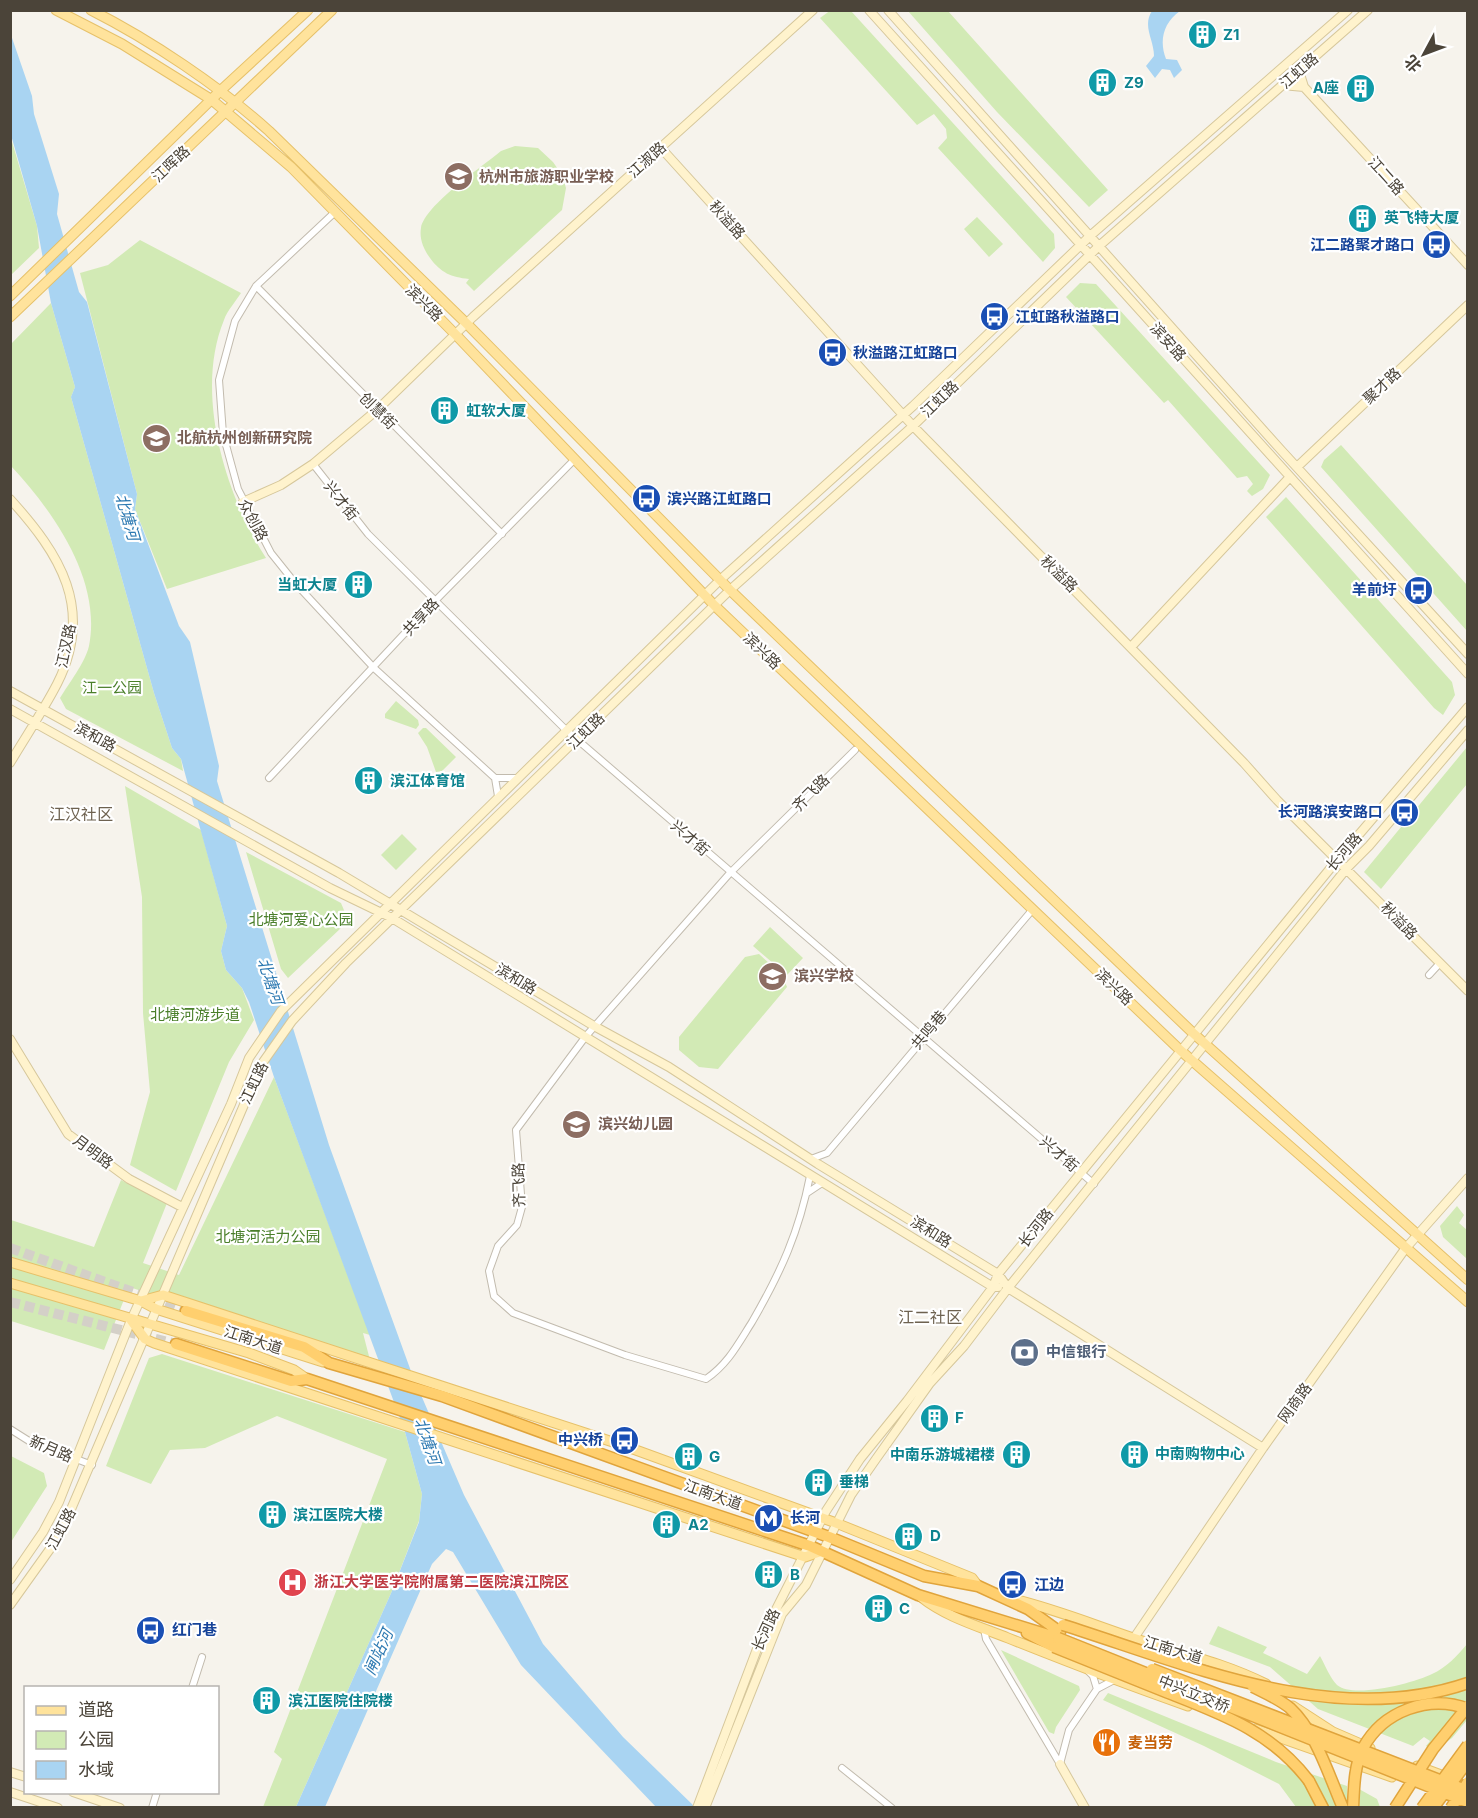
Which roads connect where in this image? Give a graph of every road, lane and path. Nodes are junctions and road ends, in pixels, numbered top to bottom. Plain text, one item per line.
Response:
1 (56, 10) edge
2 (92, 10) edge
3 (308, 10) edge
4 (332, 10) edge
5 (813, 10) edge
6 (869, 10) edge
7 (888, 10) edge
8 (1348, 10) edge
9 (1368, 10) edge
10 (1299, 71) junction
11 (1282, 85) junction
12 (1304, 87) junction
13 (219, 92) junction
14 (212, 100) junction
15 (236, 101) junction
16 (226, 112) junction
17 (661, 148) junction
18 (334, 213) junction
19 (1090, 236) junction
20 (1081, 245) junction
21 (1099, 246) junction
22 (1090, 254) junction
23 (1467, 266) edge
24 (256, 286) junction
25 (10, 296) edge
26 (1467, 305) edge
27 (10, 317) edge
28 (467, 324) junction
29 (456, 335) junction
30 (377, 410) junction
31 (903, 415) junction
32 (913, 426) junction
33 (575, 459) junction
34 (313, 465) junction
35 (1297, 467) junction
36 (1289, 478) junction
37 (10, 499) edge
38 (243, 502) junction
39 (502, 534) junction
40 (720, 580) junction
41 (730, 590) junction
42 (705, 595) junction
43 (434, 602) junction
44 (715, 606) junction
45 (1131, 647) junction
46 (1467, 654) edge
47 (374, 668) junction
48 (1467, 674) edge
49 (10, 691) edge
50 (1467, 707) edge
51 (42, 708) junction
52 (10, 709) edge
53 (33, 723) junction
54 (566, 730) junction
55 (1467, 730) edge
56 (577, 739) junction
57 (855, 750) dead end
58 (10, 763) edge
59 (269, 778) dead end
60 (495, 778) junction
61 (517, 778) junction
62 (498, 796) junction
63 (1338, 859) junction
64 (1347, 868) junction
65 (730, 873) junction
66 (389, 903) junction
67 (1033, 909) junction
68 (400, 910) junction
69 (378, 914) junction
70 (392, 918) junction
71 (1440, 963) junction
72 (1429, 975) dead end
73 (1467, 991) edge
74 (594, 1026) junction
75 (1193, 1033) junction
76 (586, 1035) junction
77 (923, 1037) junction
78 (10, 1040) edge
79 (1207, 1044) junction
80 (1180, 1050) junction
81 (1193, 1062) junction
82 (827, 1153) junction
83 (811, 1159) junction
84 (828, 1170) junction
85 (1080, 1174) junction
86 (810, 1176) junction
87 (1467, 1178) edge
88 (822, 1183) junction
89 (1094, 1184) junction
90 (807, 1193) junction
91 (182, 1207) junction
92 (1417, 1236) junction
93 (1406, 1248) junction
94 (10, 1262) edge
95 (998, 1274) junction
96 (1467, 1280) edge
97 (10, 1283) edge
98 (993, 1287) junction
99 (1008, 1288) junction
100 (163, 1295) junction
101 (141, 1301) junction
102 (1467, 1302) edge
103 (156, 1309) junction
104 (186, 1311) tunnel mouth
105 (132, 1320) junction
106 (151, 1323) junction
107 (145, 1339) junction
108 (176, 1344) tunnel mouth
109 (329, 1363) junction
110 (307, 1379) junction
111 (10, 1430) edge
112 (1263, 1448) junction
113 (77, 1461) junction
114 (92, 1465) junction
115 (694, 1471) junction
116 (687, 1485) junction
117 (693, 1514) junction
118 (823, 1519) junction
119 (836, 1523) junction
120 (817, 1533) junction
121 (829, 1537) junction
122 (810, 1546) junction
123 (822, 1551) junction
124 (805, 1557) junction
125 (10, 1580) edge
126 (978, 1586) junction
127 (918, 1595) junction
128 (1004, 1597) junction
129 (10, 1605) edge
130 (984, 1629) junction
131 (999, 1635) junction
132 (1059, 1635) junction
133 (1134, 1638) junction
134 (989, 1645) junction
135 (202, 1657) dead end
136 (1086, 1670) junction
137 (1236, 1679) junction
138 (1114, 1680) junction
139 (1467, 1683) edge
140 (193, 1686) edge
141 (1097, 1689) junction
142 (1467, 1708) edge
143 (1467, 1739) edge
144 (1467, 1745) edge
145 (1393, 1758) junction
146 (1467, 1761) edge
147 (718, 1762) junction
148 (1060, 1764) junction
149 (842, 1768) dead end
150 (1384, 1774) junction
151 (1441, 1775) junction
152 (1467, 1784) edge
153 (1428, 1791) junction
154 (1467, 1791) edge
155 (10, 1792) edge
156 (79, 1794) edge
157 (1462, 1805) edge
158 (1085, 1807) edge
159 (58, 1808) edge
160 (120, 1808) edge
161 (697, 1808) edge
162 (705, 1808) edge
163 (891, 1808) edge
164 (1323, 1808) edge
165 (1343, 1808) edge
166 (1353, 1808) edge
167 (1395, 1808) edge
168 (1416, 1808) edge
169 (1422, 1808) edge
170 (1433, 1808) edge

1 - 14 main road, 滨兴路
2 - 13 main road, 滨兴路
3 - 13 main road, 江晖路
4 - 15 main road, 江晖路
5 - 17 main road, 江淑路
6 - 20 main road, 滨安路
7 - 19 main road, 滨安路
8 - 19 main road, 江虹路
9 - 10 main road, 江虹路
10 - 11 main road, 江虹路
10 - 12 main road, 江二路
11 - 12 main road
11 - 21 main road, 江虹路
12 - 23 main road, 江二路
13 - 14 main road, 江晖路
13 - 15 main road, 滨兴路
14 - 16 main road, 滨兴路
14 - 25 main road, 江晖路
15 - 16 main road, 江晖路
15 - 28 main road, 滨兴路
16 - 18 main road, 滨兴路
16 - 27 main road, 江晖路
17 - 28 main road, 江淑路
17 - 31 main road, 秋溢路
18 - 24 street, 众创路
18 - 29 main road, 滨兴路
19 - 20 main road, 江虹路
19 - 21 main road, 滨安路
20 - 22 main road, 滨安路
20 - 31 main road, 江虹路
21 - 22 main road, 江虹路
21 - 35 main road, 滨安路
22 - 32 main road, 江虹路
22 - 36 main road, 滨安路
24 - 30 street, 创慧街
24 - 38 street, 众创路
26 - 35 main road, 聚才路
28 - 29 main road, 江淑路
28 - 40 main road, 滨兴路
29 - 30 main road, 江淑路
29 - 33 main road, 滨兴路
30 - 34 main road, 江淑路
30 - 39 street, 创慧街
31 - 32 main road, 秋溢路
31 - 40 main road, 江虹路
32 - 41 main road, 江虹路
32 - 45 main road, 秋溢路
33 - 39 street, 共享路
33 - 42 main road, 滨兴路
34 - 38 main road, 江淑路
34 - 43 street, 兴才街
35 - 46 main road, 滨安路
36 - 45 main road
36 - 48 main road, 滨安路
37 - 51 main road, 江汉路
38 - 47 street, 众创路
39 - 43 street, 共享路
40 - 41 main road, 滨兴路
40 - 42 main road, 江虹路
41 - 44 main road, 江虹路
41 - 75 main road, 滨兴路
42 - 44 main road, 滨兴路
42 - 54 main road, 江虹路
43 - 47 street, 共享路
43 - 54 street, 兴才街
44 - 56 main road, 江虹路
44 - 67 main road, 滨兴路
45 - 63 main road, 秋溢路
47 - 59 street, 共享路
47 - 60 street, 众创路
49 - 51 main road, 滨和路
50 - 63 main road, 长河路
51 - 53 main road, 江汉路
51 - 66 main road, 滨和路
52 - 53 main road, 滨和路
53 - 58 main road, 江汉路
53 - 69 main road, 滨和路
54 - 56 street, 兴才街
54 - 61 main road, 江虹路
55 - 64 main road, 长河路
56 - 65 street, 兴才街
56 - 68 main road, 江虹路
57 - 65 street, 齐飞路
60 - 61 street
60 - 62 street
61 - 62 main road, 江虹路
62 - 66 main road, 江虹路
63 - 64 main road, 秋溢路
63 - 75 main road, 长河路
64 - 71 main road, 秋溢路
64 - 79 main road, 长河路
65 - 74 street, 齐飞路
65 - 77 street, 兴才街
66 - 68 main road, 滨和路
66 - 69 main road, 江虹路
67 - 77 street, 共鸣巷
67 - 80 main road, 滨兴路
68 - 70 main road, 江虹路
68 - 74 main road, 滨和路
69 - 70 main road, 滨和路
69 - 91 main road, 江虹路
70 - 76 main road, 滨和路
70 - 100 main road, 江虹路
71 - 72 street
71 - 73 main road, 秋溢路
74 - 76 street, 齐飞路
74 - 83 main road, 滨和路
75 - 79 main road, 滨兴路
75 - 80 main road, 长河路
76 - 86 main road, 滨和路
76 - 90 street, 齐飞路
77 - 82 street, 共鸣巷
77 - 85 street, 兴才街
78 - 91 main road, 月明路
79 - 81 main road, 长河路
79 - 92 main road, 滨兴路
80 - 81 main road, 滨兴路
80 - 85 main road, 长河路
81 - 89 main road, 长河路
81 - 93 main road, 滨兴路
82 - 83 street, 共鸣巷
82 - 84 street
83 - 84 main road, 滨和路
84 - 95 main road, 滨和路
85 - 89 street, 兴才街
85 - 95 main road, 长河路
86 - 88 main road, 滨和路
86 - 90 street, 齐飞路
87 - 92 main road, 网商路
88 - 90 street
88 - 98 main road, 滨和路
89 - 99 main road, 长河路
91 - 101 main road, 江虹路
92 - 93 main road, 网商路
92 - 96 main road, 滨兴路
93 - 102 main road, 滨兴路
93 - 112 main road, 网商路
94 - 101 main road, 江南大道
95 - 98 main road, 长河路
95 - 99 main road, 滨和路
97 - 105 main road, 江南大道
98 - 99 main road, 滨和路
98 - 118 main road, 长河路
99 - 112 main road, 滨和路
99 - 119 main road, 长河路
100 - 101 main road
100 - 103 main road, 江虹路
100 - 115 main road
101 - 103 main road, 江南大道
101 - 105 main road, 江虹路
103 - 106 main road, 江虹路
103 - 109 main road, 江南大道
104 - 109 highway
105 - 106 main road, 江南大道
105 - 107 main road
105 - 113 main road, 江虹路
106 - 107 main road, 江虹路
106 - 110 main road, 江南大道
107 - 114 main road, 江虹路
107 - 117 main road
108 - 110 highway
109 - 116 highway, 江南大道
110 - 117 highway, 江南大道
111 - 113 street, 新月路
112 - 133 main road, 网商路
113 - 114 street, 新月路
113 - 125 main road, 江虹路
114 - 129 main road, 江虹路
115 - 116 main road
115 - 118 main road
116 - 120 highway, 江南大道
117 - 122 highway, 江南大道
117 - 124 main road
118 - 119 main road
118 - 120 main road, 长河路
119 - 121 main road, 长河路
119 - 126 main road
120 - 121 highway, 江南大道
120 - 122 main road, 长河路
121 - 123 main road, 长河路
121 - 126 highway, 江南大道
122 - 123 highway, 江南大道
122 - 124 main road, 长河路
123 - 124 main road
123 - 127 highway, 江南大道
123 - 147 main road, 长河路
124 - 147 main road, 长河路
126 - 128 highway, 江南大道
127 - 130 main road, 江南大道
127 - 132 highway, 中兴立交桥
128 - 132 highway
128 - 133 main road, 江南大道
130 - 131 main road, 江南大道
130 - 134 street
131 - 134 street
131 - 136 main road, 江南大道
132 - 137 highway, bridge
132 - 154 highway, 中兴立交桥, bridge
132 - 157 highway, 中兴立交桥, bridge
132 - 164 highway, bridge
133 - 145 main road, 江南大道
134 - 148 street
135 - 140 street
136 - 138 main road, 江南大道
136 - 141 street
137 - 139 highway, bridge
137 - 165 highway, bridge
138 - 141 street
138 - 150 main road, 江南大道
141 - 148 street
142 - 166 highway, bridge
142 - 167 highway, bridge
143 - 151 main road
144 - 169 highway, bridge
145 - 150 main road
145 - 151 main road, 江南大道
146 - 170 highway, bridge
147 - 161 main road, 长河路
147 - 162 main road, 长河路
148 - 158 main road
149 - 163 street
150 - 153 main road, 江南大道
151 - 152 main road, 江南大道
151 - 153 main road
152 - 157 highway, bridge
153 - 157 main road, 江南大道
153 - 168 main road
154 - 157 main road
155 - 159 main road
156 - 160 main road

